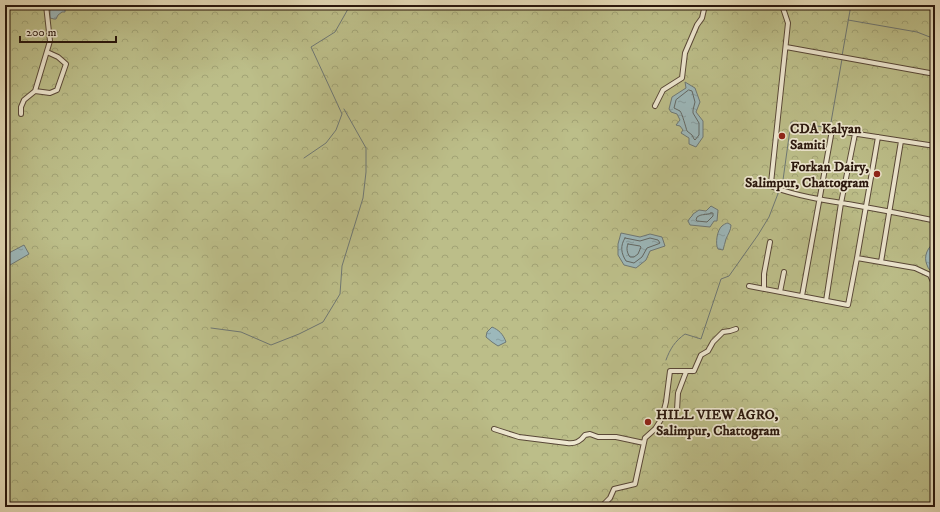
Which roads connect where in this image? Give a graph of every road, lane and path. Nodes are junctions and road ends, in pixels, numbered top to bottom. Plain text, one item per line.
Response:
1 (46, 5) edge
2 (705, 5) edge
3 (724, 5) edge
4 (734, 5) edge
5 (782, 5) edge
6 (786, 48) junction
7 (47, 52) junction
8 (935, 74) edge
9 (35, 91) junction
10 (655, 106) dead end
11 (21, 114) dead end
12 (855, 134) junction
13 (878, 137) junction
14 (901, 141) junction
15 (935, 146) edge
16 (820, 199) junction
17 (842, 203) junction
18 (866, 207) junction
19 (889, 211) junction
20 (935, 218) edge
21 (770, 242) dead end
22 (857, 258) junction
23 (881, 262) junction
24 (784, 272) dead end
25 (934, 281) edge
26 (749, 286) dead end
27 (935, 286) edge
28 (764, 289) junction
29 (780, 292) junction
30 (802, 296) junction
31 (826, 301) junction
32 (736, 329) dead end
33 (686, 372) junction
34 (673, 417) dead end
35 (494, 429) dead end
36 (644, 443) junction
37 (601, 507) edge

1 - 7 street
2 - 10 street
3 - 4 street
5 - 6 street
6 - 8 street
6 - 16 street
7 - 9 street
7 - 9 street
9 - 11 street
12 - 13 street
12 - 16 street
12 - 17 street
13 - 14 street
13 - 18 street
14 - 15 street
14 - 19 street
16 - 17 street
16 - 30 street
17 - 18 street
17 - 31 street
18 - 19 street
18 - 22 street
19 - 20 street
19 - 23 street
21 - 28 street
22 - 23 street
22 - 31 street
23 - 25 street
24 - 29 street
25 - 27 street
26 - 28 street
28 - 29 street
29 - 30 street
30 - 31 street
32 - 33 street
33 - 34 street
33 - 36 street
35 - 36 street
36 - 37 street

